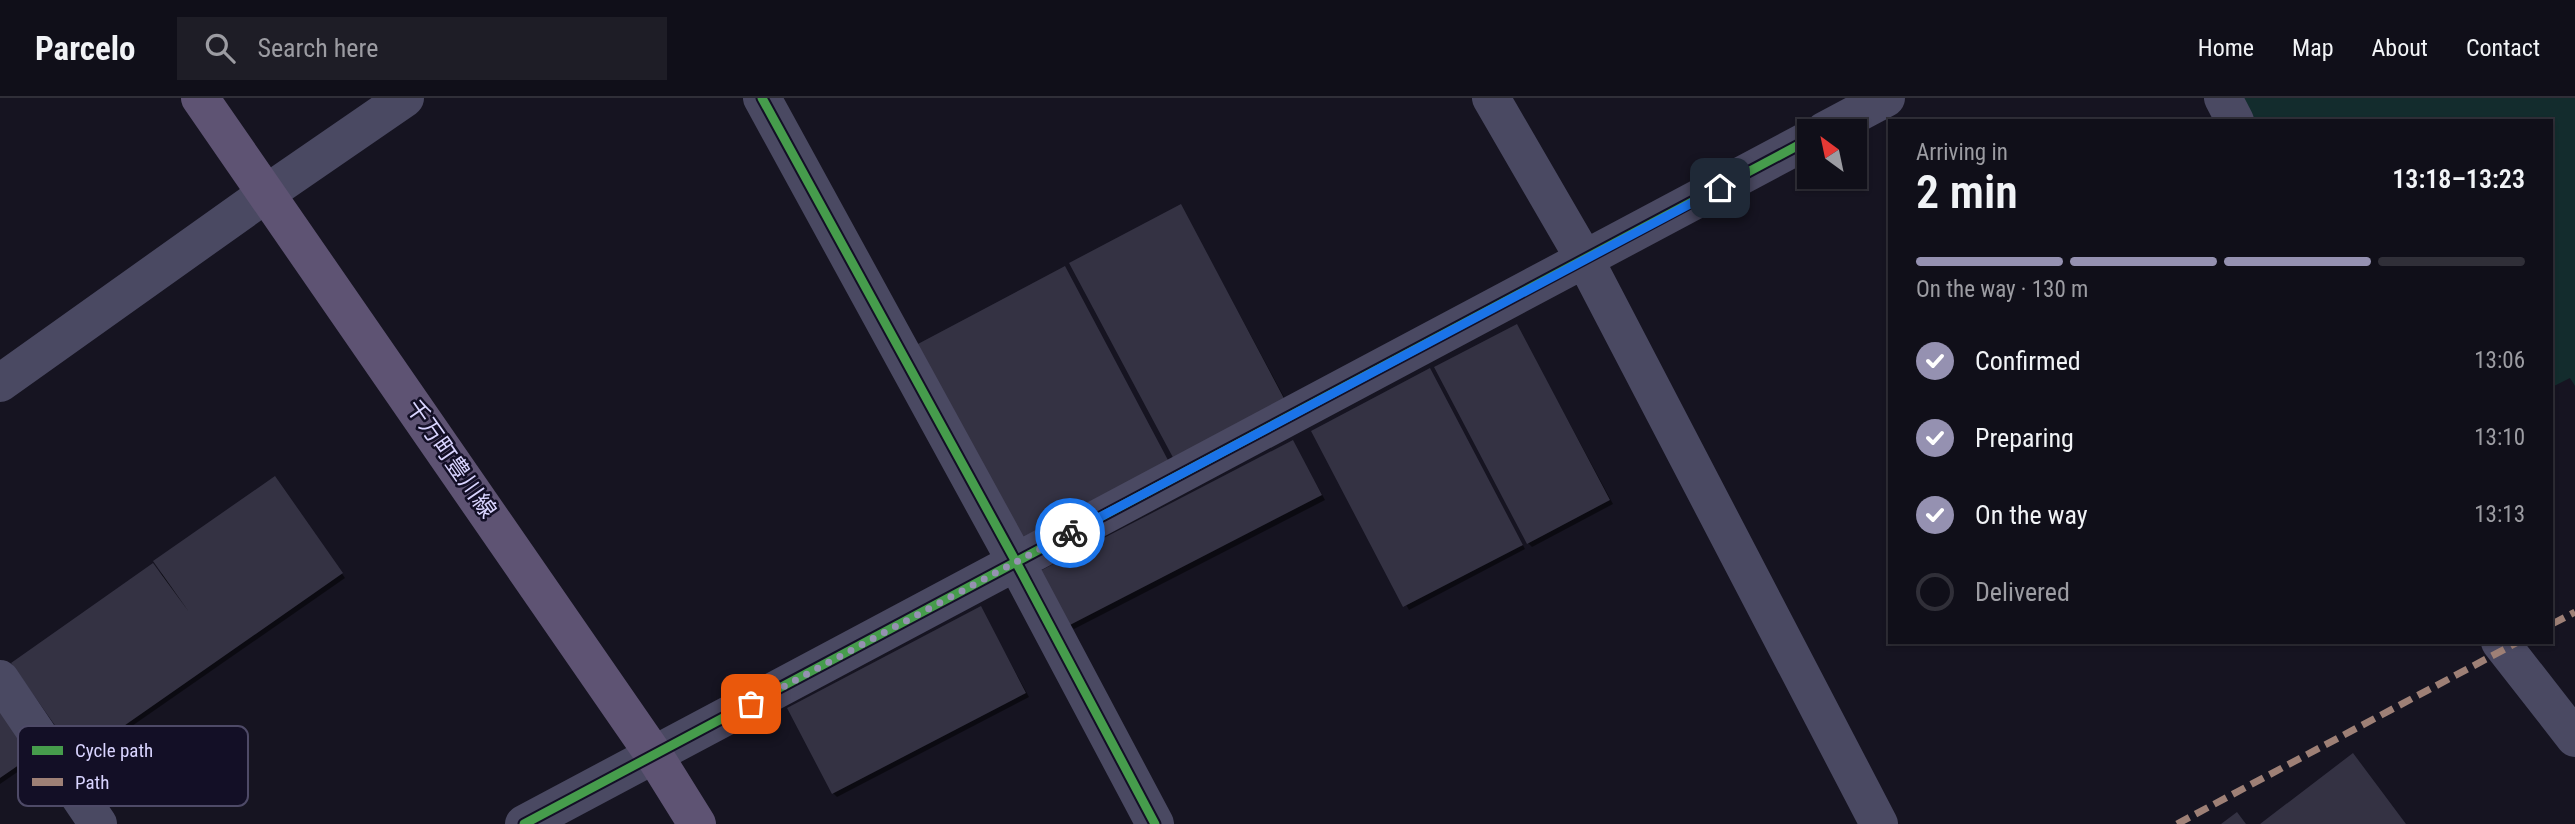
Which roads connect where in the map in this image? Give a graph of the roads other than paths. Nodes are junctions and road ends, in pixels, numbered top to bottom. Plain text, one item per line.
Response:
1 (200, 98) edge
2 (405, 98) edge
3 (762, 98) edge
4 (1491, 98) edge
5 (1886, 98) edge
6 (2223, 98) edge
7 (1847, 119) edge
8 (2234, 119) edge
9 (1797, 146) edge
10 (267, 193) junction
11 (1585, 260) junction
12 (0, 383) edge
13 (1016, 562) junction
14 (2502, 644) edge
15 (0, 679) edge
16 (32, 726) edge
17 (2575, 738) edge
18 (654, 755) junction
19 (86, 806) edge
20 (98, 824) edge
21 (524, 824) edge
22 (697, 824) edge
23 (1155, 824) edge
24 (1879, 824) edge

1 - 10 main road, 千万町豊川線
2 - 10 street
3 - 13 street
4 - 11 street
5 - 7 street
6 - 8 street
9 - 11 street
10 - 12 street
10 - 18 main road, 千万町豊川線
11 - 13 street
11 - 24 street
13 - 18 street
13 - 23 street
14 - 17 street
15 - 16 street
18 - 21 street
18 - 22 main road, 千万町豊川線
19 - 20 street

